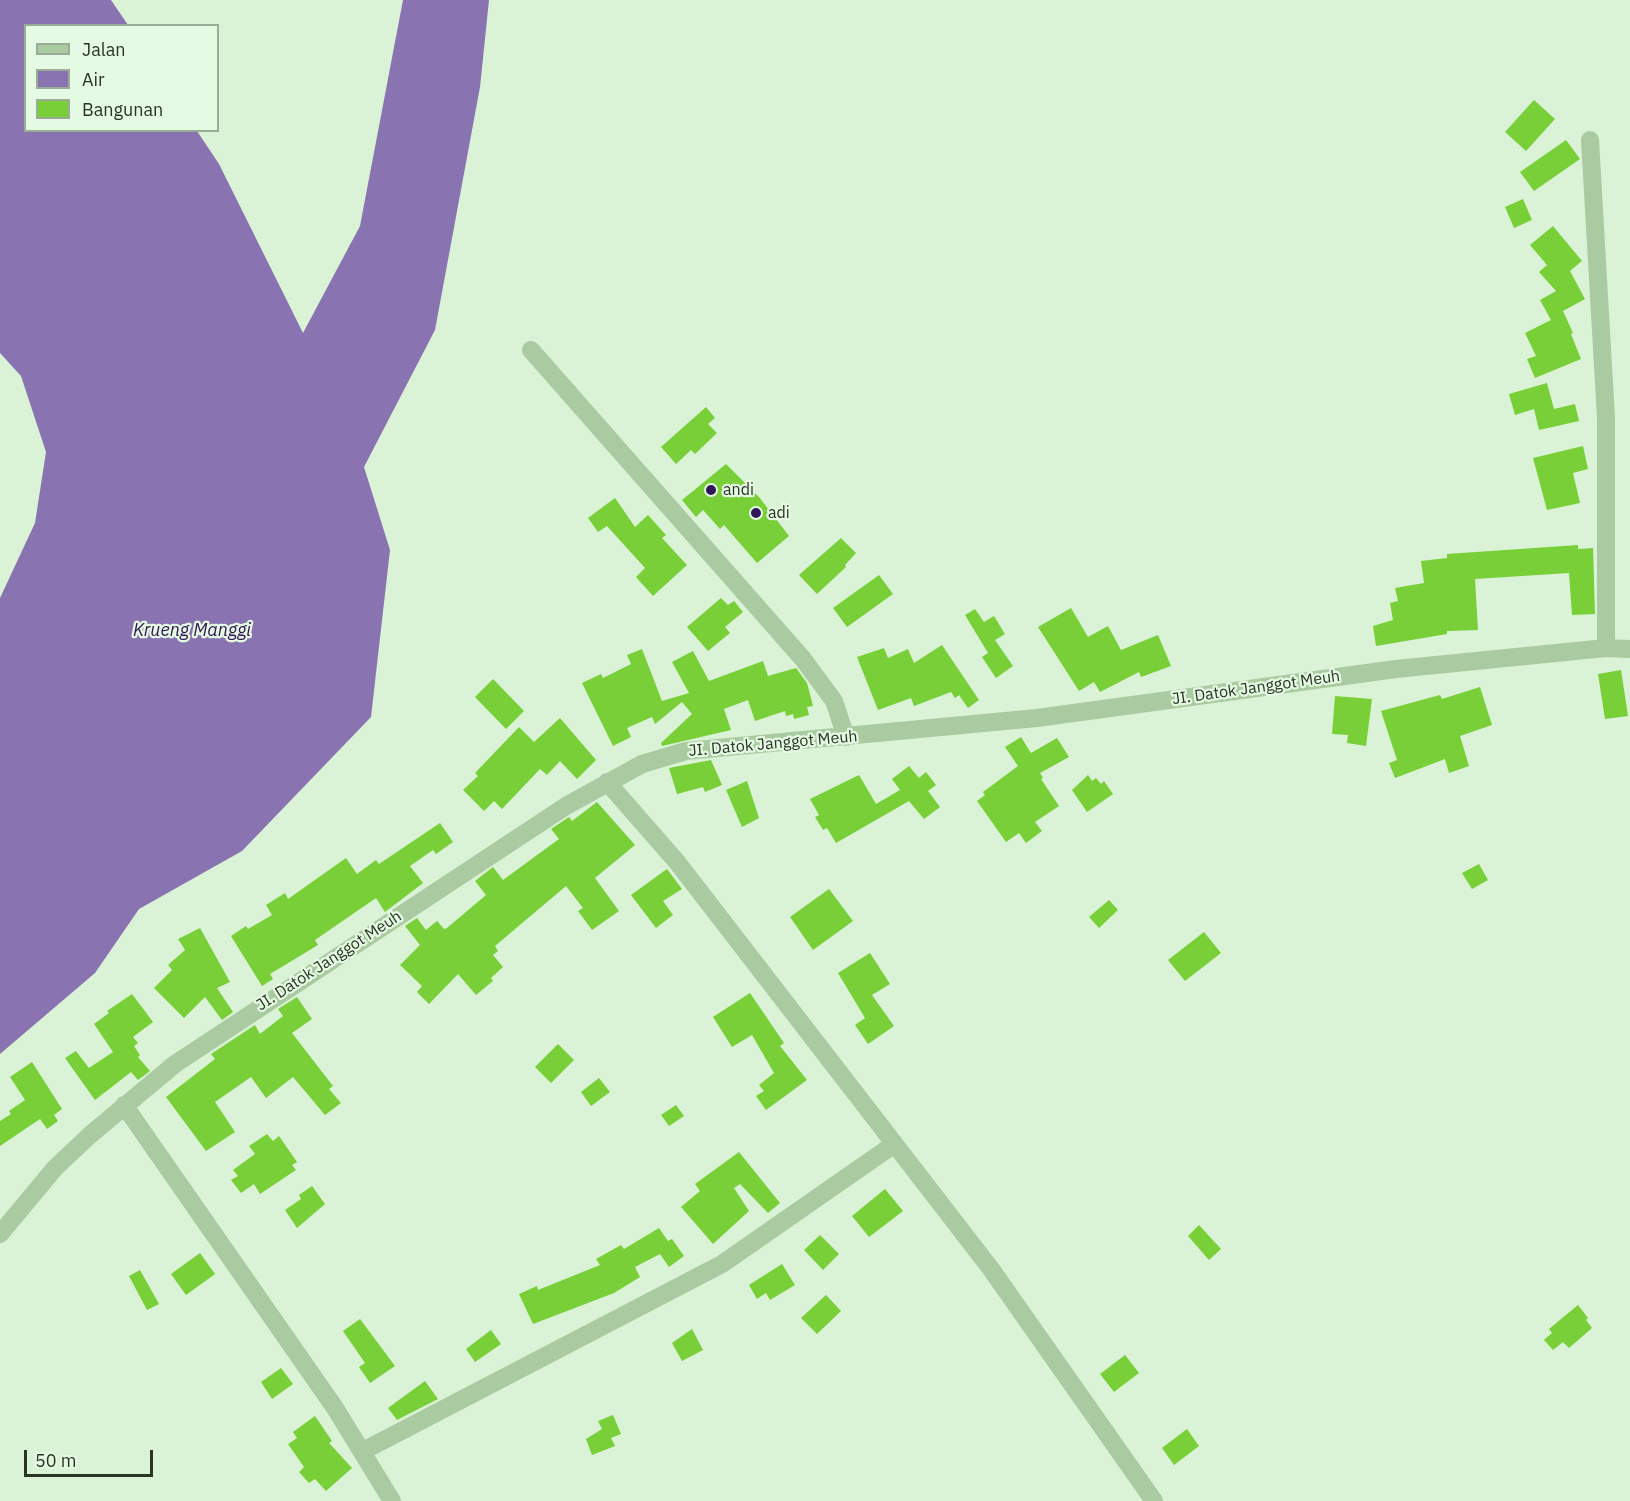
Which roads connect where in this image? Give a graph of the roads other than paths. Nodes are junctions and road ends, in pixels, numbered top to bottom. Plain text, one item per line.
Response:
1 (1590, 140) dead end
2 (531, 350) dead end
3 (1606, 648) junction
4 (1630, 649) edge
5 (846, 737) junction
6 (607, 782) junction
7 (124, 1105) junction
8 (893, 1145) junction
9 (0, 1234) edge
10 (363, 1451) junction
11 (392, 1501) edge
12 (1155, 1501) edge

1 - 3 street
2 - 5 street
3 - 4 street, JI. Datok Janggot Meuh
3 - 5 street, JI. Datok Janggot Meuh
5 - 6 street, JI. Datok Janggot Meuh
6 - 7 street, JI. Datok Janggot Meuh
6 - 8 street
7 - 9 street, JI. Datok Janggot Meuh
7 - 10 street
8 - 10 street
8 - 12 street
10 - 11 street

